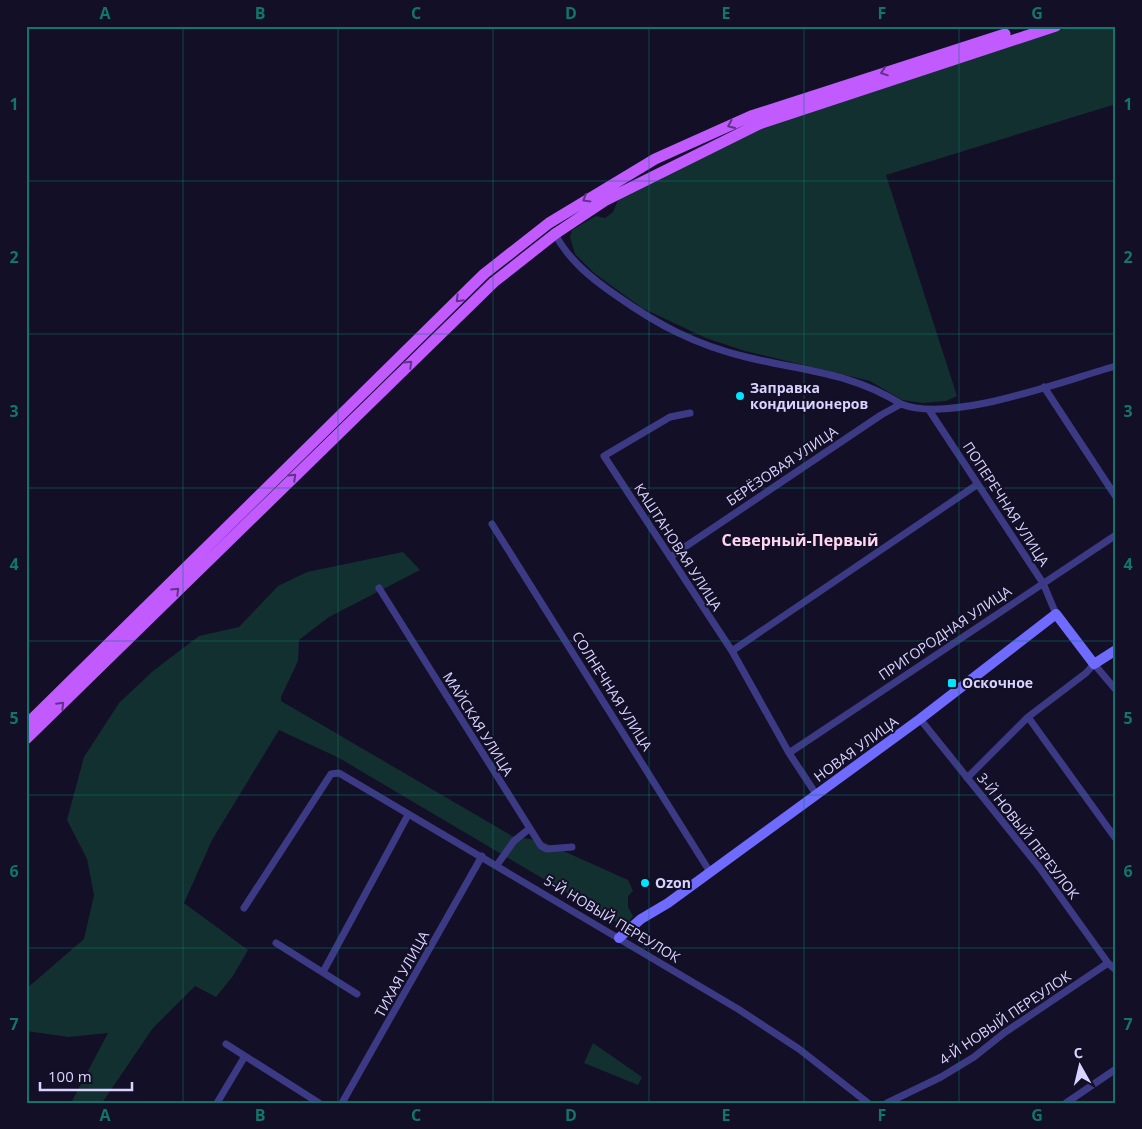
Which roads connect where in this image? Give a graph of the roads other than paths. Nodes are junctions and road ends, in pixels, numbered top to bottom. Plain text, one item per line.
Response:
1 (1031, 26) edge
2 (1056, 26) edge
3 (549, 223) junction
4 (555, 234) junction
5 (1116, 366) edge
6 (1044, 387) junction
7 (901, 404) junction
8 (929, 410) junction
9 (690, 412) dead end
10 (978, 484) junction
11 (1116, 497) edge
12 (492, 524) dead end
13 (1116, 535) edge
14 (670, 557) junction
15 (1043, 583) junction
16 (379, 588) dead end
17 (1056, 614) junction
18 (1116, 650) edge
19 (732, 651) junction
20 (1094, 664) junction
21 (1116, 690) edge
22 (1028, 717) junction
23 (920, 719) junction
24 (26, 725) edge
25 (26, 739) edge
26 (789, 753) junction
27 (967, 778) junction
28 (816, 794) junction
29 (408, 816) junction
30 (528, 829) junction
31 (1116, 839) edge
32 (572, 847) dead end
33 (482, 856) junction
34 (497, 865) junction
35 (710, 872) junction
36 (244, 908) dead end
37 (619, 938) junction
38 (276, 943) dead end
39 (1108, 963) junction
40 (1116, 970) edge
41 (323, 972) junction
42 (357, 994) dead end
43 (226, 1044) dead end
44 (245, 1056) junction
45 (1116, 1069) edge
46 (217, 1103) edge
47 (319, 1103) edge
48 (342, 1103) edge
49 (868, 1103) edge
50 (887, 1103) edge
51 (1066, 1103) edge

1 -> 3 main road
2 - 4 main road
3 - 4 street
3 -> 24 main road
4 - 7 street
25 -> 4 main road
5 - 6 street
6 - 8 street
6 - 11 street
7 - 8 street
7 - 14 street, БЕРЁЗОВАЯ УЛИЦА
8 - 10 street, ПОПЕРЕЧНАЯ УЛИЦА
9 - 14 street, КАШТАНОВАЯ УЛИЦА
10 - 15 street, ПОПЕРЕЧНАЯ УЛИЦА
10 - 19 street
12 - 35 street, СОЛНЕЧНАЯ УЛИЦА
13 - 15 street, ПРИГОРОДНАЯ УЛИЦА
14 - 19 street, КАШТАНОВАЯ УЛИЦА
15 - 17 street, ПОПЕРЕЧНАЯ УЛИЦА
15 - 26 street, ПРИГОРОДНАЯ УЛИЦА
16 - 30 street, МАЙСКАЯ УЛИЦА
17 - 20 street
17 - 23 street, НОВАЯ УЛИЦА
18 - 20 street
19 - 26 street, КАШТАНОВАЯ УЛИЦА
20 - 21 street
20 - 22 street
22 - 27 street
22 - 31 street
23 - 27 street, 3-Й НОВЫЙ ПЕРЕУЛОК
23 - 28 street, НОВАЯ УЛИЦА
26 - 28 street, КАШТАНОВАЯ УЛИЦА
27 - 39 street, 3-Й НОВЫЙ ПЕРЕУЛОК
28 - 35 street, НОВАЯ УЛИЦА
29 - 33 street, 5-Й НОВЫЙ ПЕРЕУЛОК
29 - 36 street, 5-Й НОВЫЙ ПЕРЕУЛОК
29 - 41 street
30 - 32 street, МАЙСКАЯ УЛИЦА
30 - 34 street
33 - 34 street, 5-Й НОВЫЙ ПЕРЕУЛОК
33 - 48 street, ТИХАЯ УЛИЦА
34 - 37 street, 5-Й НОВЫЙ ПЕРЕУЛОК
35 - 37 street, НОВАЯ УЛИЦА
37 - 49 street, 5-Й НОВЫЙ ПЕРЕУЛОК
38 - 41 street
39 - 40 street, 3-Й НОВЫЙ ПЕРЕУЛОК
39 - 50 street, 4-Й НОВЫЙ ПЕРЕУЛОК
41 - 42 street
43 - 44 street
44 - 46 street
44 - 47 street
45 - 51 street

